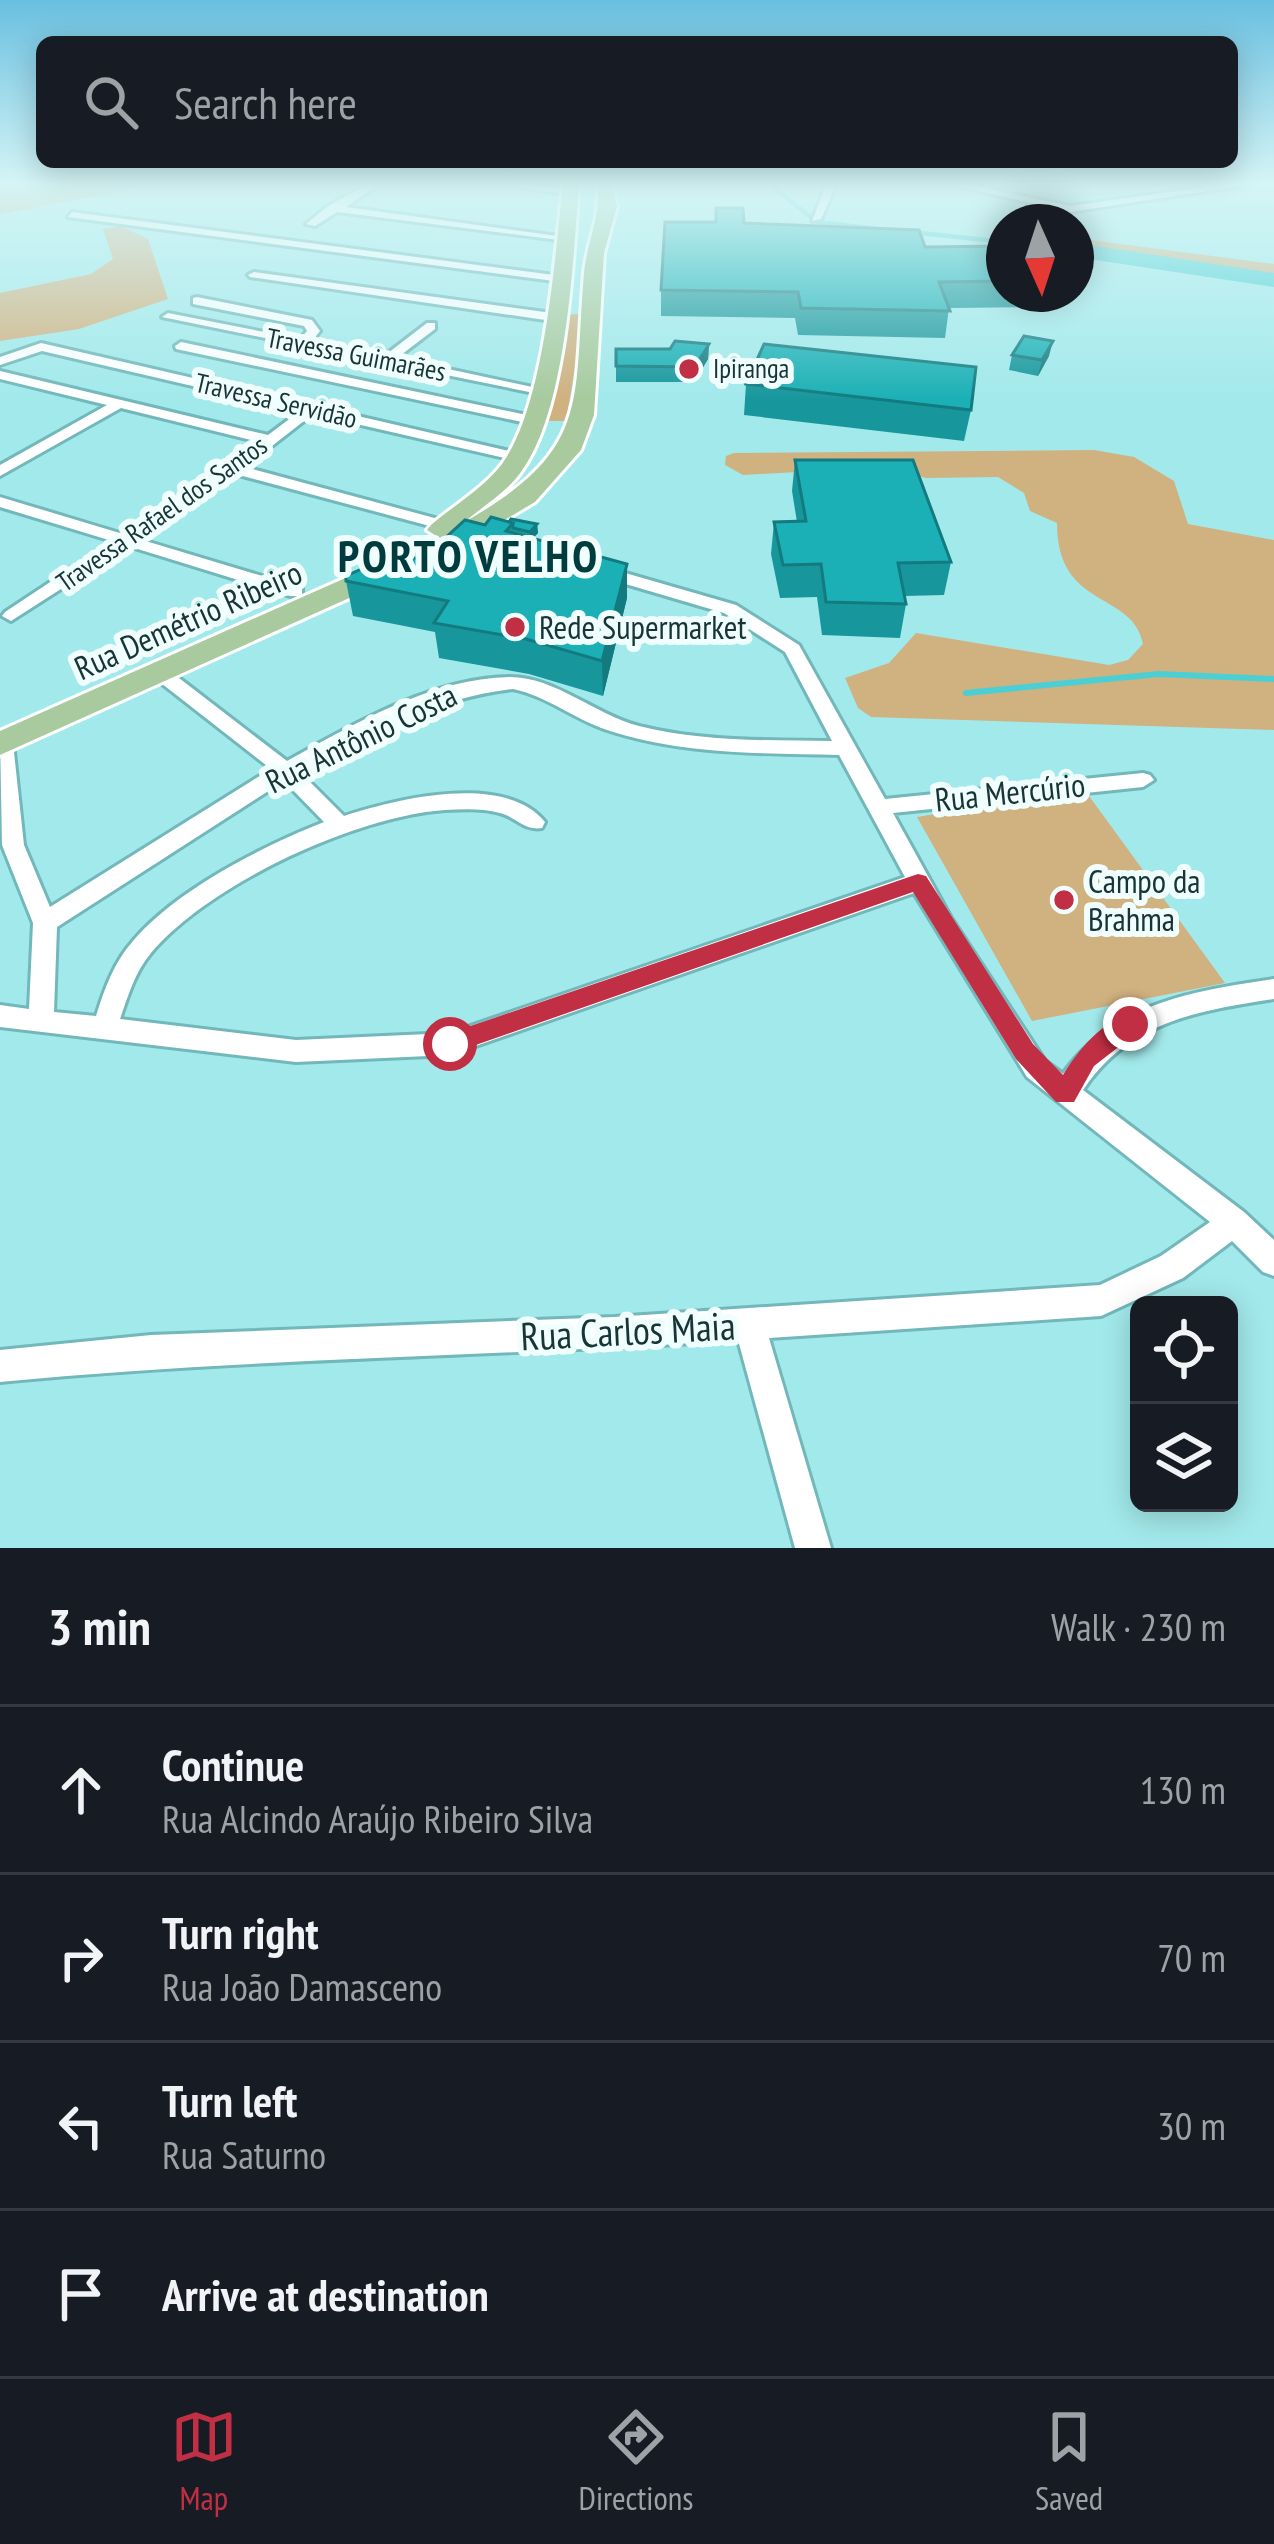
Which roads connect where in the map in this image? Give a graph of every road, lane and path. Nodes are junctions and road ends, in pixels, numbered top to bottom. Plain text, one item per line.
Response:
1 (380, 255) edge
2 (565, 255) edge
3 (599, 255) edge
4 (254, 275) dead end
5 (562, 279) junction
6 (197, 301) dead end
7 (168, 317) dead end
8 (551, 317) junction
9 (431, 326) dead end
10 (303, 344) junction
11 (182, 346) dead end
12 (0, 361) edge
13 (385, 361) junction
14 (0, 375) edge
15 (544, 391) junction
16 (119, 404) junction
17 (310, 410) junction
18 (536, 421) junction
19 (269, 440) junction
20 (518, 457) junction
21 (233, 470) junction
22 (0, 471) edge
23 (0, 502) edge
24 (460, 533) junction
25 (128, 541) junction
26 (576, 565) edge
27 (296, 592) junction
28 (11, 616) dead end
29 (159, 673) junction
30 (1, 737) edge
31 (849, 748) junction
32 (287, 771) junction
33 (1143, 780) dead end
34 (876, 807) junction
35 (534, 822) dead end
36 (340, 824) junction
37 (918, 882) junction
38 (45, 922) junction
39 (1274, 989) edge
40 (0, 1016) edge
41 (41, 1019) junction
42 (106, 1027) junction
43 (1065, 1094) junction
44 (1234, 1222) junction
45 (1274, 1261) edge
46 (748, 1324) junction
47 (0, 1366) edge
48 (814, 1548) edge

1 - 5 street
2 - 5 main road
3 - 24 main road
4 - 8 street
5 - 8 main road
6 - 10 street
7 - 10 street, Travessa Guimarães
8 - 15 main road
9 - 13 street
10 - 13 street, Travessa Guimarães
11 - 18 street
12 - 17 street, Travessa Servidão
13 - 15 street, Travessa Guimarães
14 - 16 street
15 - 18 main road
16 - 19 street
16 - 22 street
17 - 19 street, Travessa Rafael dos Santos
17 - 20 street, Travessa Servidão
18 - 20 main road
19 - 21 street, Travessa Rafael dos Santos
20 - 24 main road
21 - 24 street
21 - 25 street, Travessa Rafael dos Santos
23 - 25 street
24 - 27 main road
24 - 29 main road, Rua Demétrio Ribeiro
25 - 27 street
25 - 28 street, Travessa Rafael dos Santos
26 - 31 street
27 - 30 main road
29 - 30 main road, Rua Demétrio Ribeiro
29 - 32 street
30 - 38 street
31 - 32 street, Rua Antônio Costa
31 - 34 street
32 - 36 street
32 - 38 street, Rua Antônio Costa
33 - 34 street, Rua Mercúrio
34 - 37 street
35 - 36 street
36 - 42 street
37 - 42 street
37 - 43 street
38 - 41 street
39 - 43 street
40 - 41 street
41 - 42 street
43 - 44 street
44 - 45 street
44 - 46 street, Rua Carlos Maia
46 - 47 street, Rua Carlos Maia
46 - 48 street

